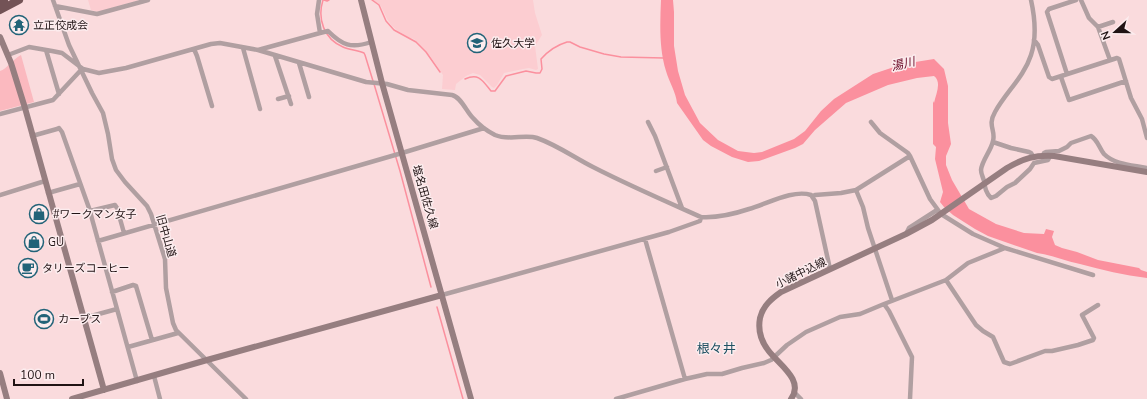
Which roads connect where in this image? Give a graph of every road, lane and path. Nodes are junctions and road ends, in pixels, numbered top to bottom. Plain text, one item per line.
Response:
1 (4, 0) edge
2 (19, 0) edge
3 (53, 0) edge
4 (148, 0) edge
5 (319, 0) edge
6 (361, 0) edge
7 (1031, 0) edge
8 (1076, 0) edge
9 (1081, 0) edge
10 (0, 2) edge
11 (55, 6) junction
12 (0, 10) edge
13 (1113, 22) dead end
14 (1098, 27) junction
15 (323, 32) junction
16 (0, 37) edge
17 (1034, 40) junction
18 (371, 42) junction
19 (244, 48) junction
20 (194, 49) junction
21 (46, 50) junction
22 (258, 50) junction
23 (8, 55) junction
24 (275, 56) junction
25 (1110, 60) junction
26 (299, 63) junction
27 (80, 68) junction
28 (1067, 74) junction
29 (1061, 77) junction
30 (1126, 81) junction
31 (377, 83) junction
32 (59, 94) junction
33 (307, 94) dead end
34 (289, 96) junction
35 (278, 98) dead end
36 (291, 104) dead end
37 (212, 106) dead end
38 (24, 108) junction
39 (260, 109) dead end
40 (0, 114) edge
41 (648, 122) dead end
42 (870, 122) dead end
43 (484, 128) junction
44 (32, 136) junction
45 (1147, 138) edge
46 (993, 142) junction
47 (397, 155) junction
48 (910, 156) junction
49 (1033, 156) junction
50 (1043, 156) junction
51 (1050, 156) junction
52 (667, 167) junction
53 (1147, 168) edge
54 (656, 171) dead end
55 (1147, 172) edge
56 (45, 181) junction
57 (80, 184) junction
58 (983, 185) junction
59 (856, 190) junction
60 (48, 193) junction
61 (0, 195) edge
62 (813, 196) junction
63 (682, 208) junction
64 (90, 211) junction
65 (940, 212) junction
66 (701, 217) junction
67 (155, 225) junction
68 (124, 233) junction
69 (645, 239) junction
70 (98, 241) junction
71 (875, 248) junction
72 (1005, 248) junction
73 (830, 269) junction
74 (1093, 275) dead end
75 (946, 280) junction
76 (112, 292) junction
77 (442, 295) junction
78 (892, 300) junction
79 (884, 304) junction
80 (1098, 305) dead end
81 (117, 309) junction
82 (84, 318) junction
83 (178, 333) junction
84 (152, 340) junction
85 (128, 347) junction
86 (774, 358) junction
87 (206, 360) junction
88 (0, 373) edge
89 (154, 376) junction
90 (685, 379) junction
91 (137, 381) junction
92 (104, 390) junction
93 (794, 392) junction
94 (7, 399) edge
95 (72, 399) edge
96 (160, 399) edge
97 (246, 399) edge
98 (471, 399) edge
99 (616, 399) edge
100 (791, 399) edge
101 (801, 399) edge
102 (910, 399) edge

1 - 10 highway
2 - 12 highway
3 - 11 street, 旧中山道
4 - 11 street
5 - 15 street
6 - 18 main road, 塩名田佐久線
7 - 17 street
8 - 28 street
9 - 14 street
11 - 27 street, 旧中山道
13 - 14 street
14 - 25 street
15 - 18 street
15 - 22 street
16 - 23 main road
17 - 29 street
17 - 46 street
18 - 31 main road, 塩名田佐久線
19 - 20 street
19 - 22 street
19 - 39 street
20 - 27 street
20 - 37 street
21 - 23 street
21 - 27 street
21 - 32 street
22 - 24 street
23 - 38 main road
24 - 26 street
24 - 34 street
25 - 28 street
25 - 30 street
26 - 31 street
26 - 33 street
27 - 32 street
27 - 67 street, 旧中山道
28 - 29 street
29 - 30 street
30 - 45 street
31 - 43 street
31 - 47 main road, 塩名田佐久線
32 - 38 street
34 - 35 street
34 - 36 street
38 - 40 street
38 - 44 main road
41 - 52 street
42 - 48 street
43 - 47 street
43 - 63 street
44 - 56 main road
44 - 57 street
46 - 49 street
46 - 58 street
47 - 67 street
47 - 77 main road, 塩名田佐久線
48 - 59 street
48 - 65 street
49 - 50 main road
49 - 58 main road
50 - 51 main road
50 - 53 street
51 - 55 main road
51 - 58 street
52 - 54 street
52 - 63 street
56 - 60 main road
56 - 61 street
57 - 60 street
57 - 64 street
58 - 65 main road, 小諸中込線
59 - 62 street
59 - 71 street
60 - 82 main road
62 - 66 street
62 - 73 street
63 - 66 street
64 - 68 street
64 - 70 street
65 - 71 main road, 小諸中込線
65 - 72 street
66 - 69 street
67 - 68 street
67 - 83 street, 旧中山道
68 - 70 street
69 - 77 street
69 - 90 street
70 - 76 street
71 - 73 main road, 小諸中込線
71 - 78 street
72 - 74 street
72 - 75 street
73 - 86 main road, 小諸中込線
75 - 78 street
75 - 80 street
76 - 81 street
76 - 84 street
77 - 87 main road
77 - 98 main road, 塩名田佐久線
78 - 79 street
79 - 86 street
79 - 102 street
81 - 82 street
81 - 85 street
82 - 92 main road
83 - 84 street
83 - 87 street, 旧中山道
84 - 85 street
85 - 91 street
86 - 90 street
86 - 93 main road, 小諸中込線
87 - 89 main road
87 - 97 street, 旧中山道
88 - 94 main road
89 - 91 main road
89 - 96 street
90 - 99 street
91 - 92 main road
92 - 95 main road
93 - 100 main road
93 - 101 street

